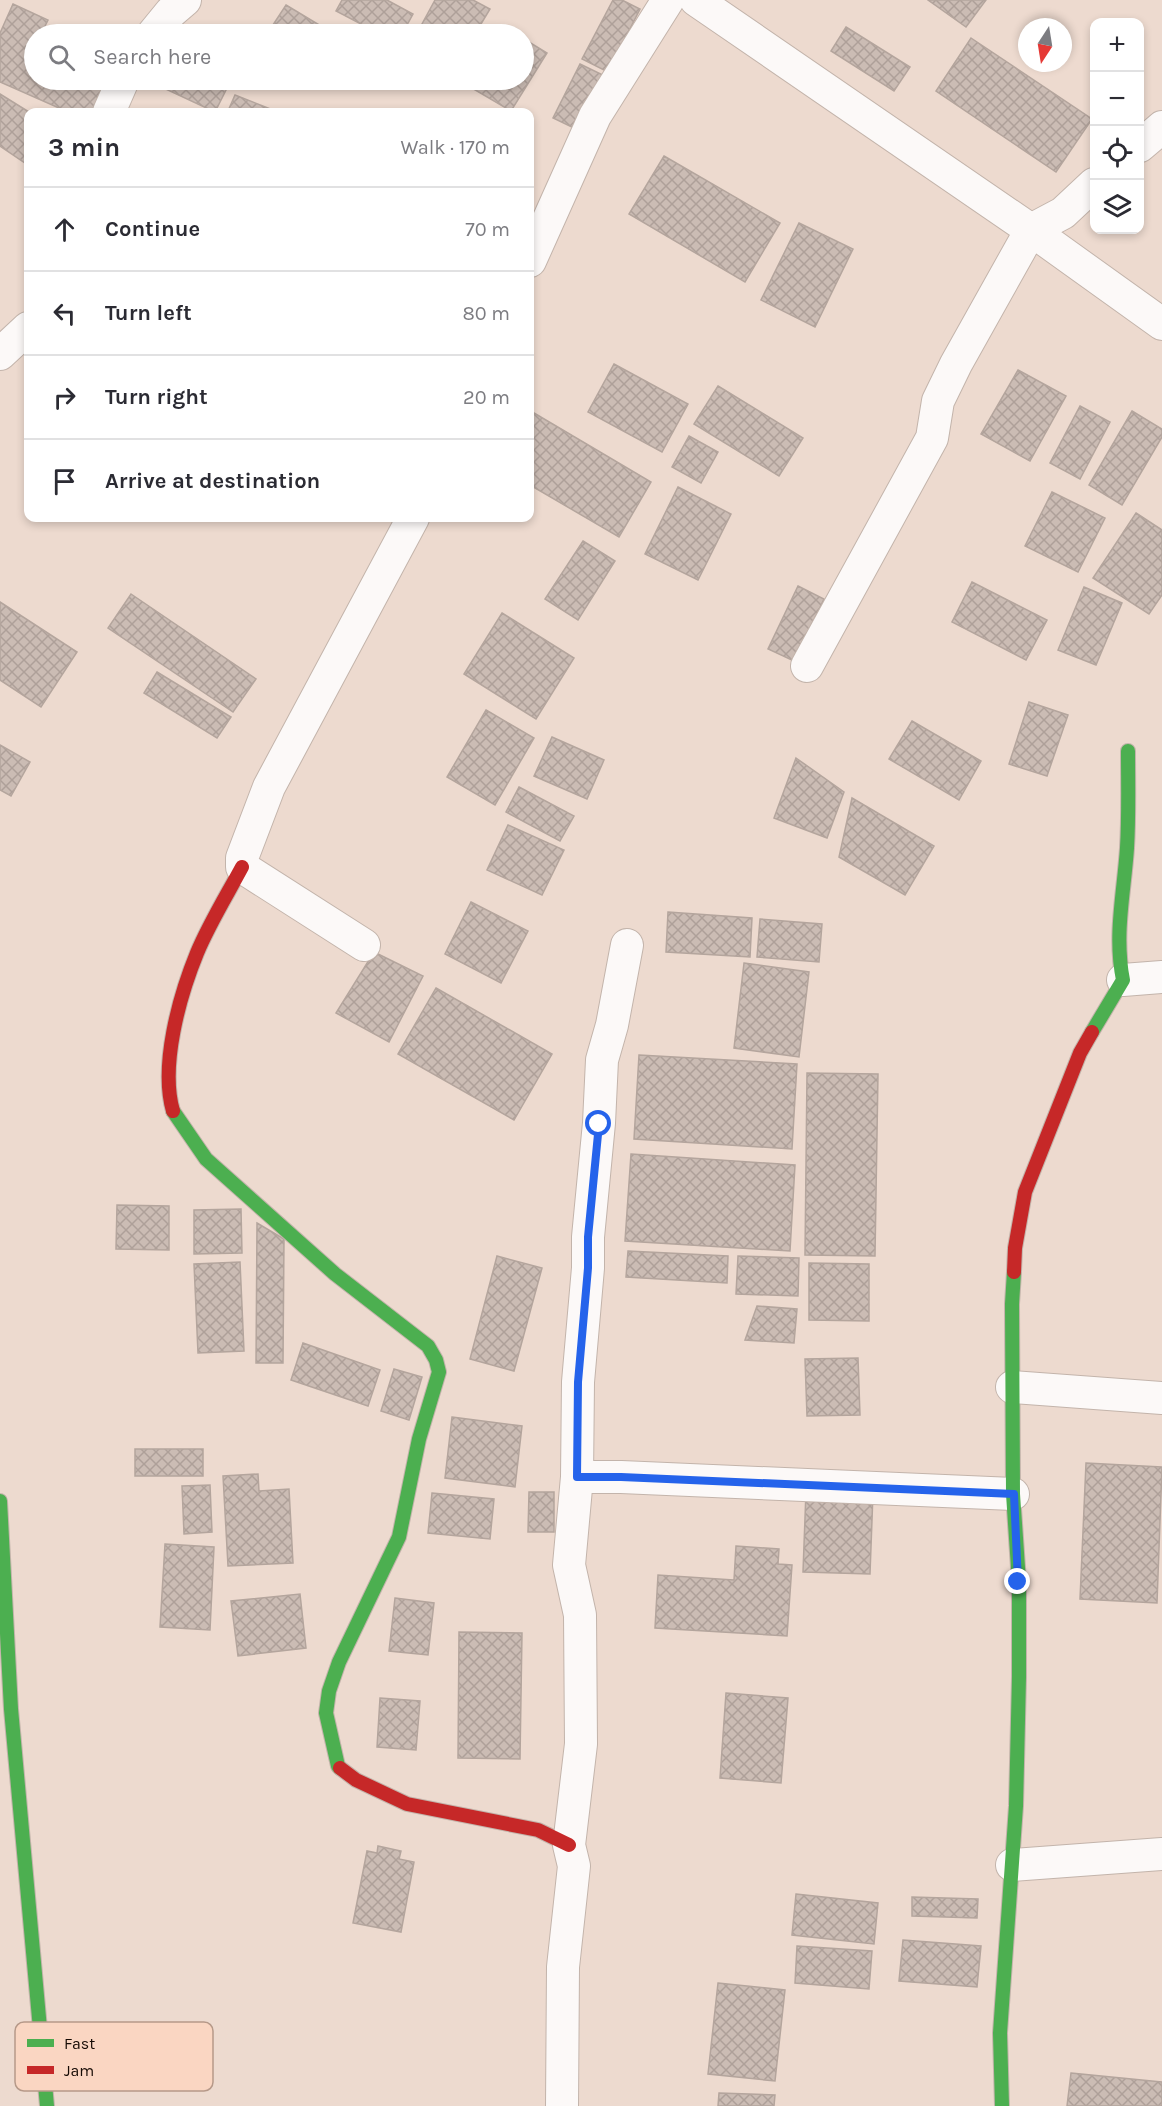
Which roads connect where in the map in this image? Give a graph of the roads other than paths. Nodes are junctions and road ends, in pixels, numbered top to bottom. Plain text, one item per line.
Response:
1 (185, 0) edge
2 (668, 0) edge
3 (700, 1) edge
4 (161, 24) edge
5 (119, 90) edge
6 (111, 108) edge
7 (1162, 127) edge
8 (1144, 143) edge
9 (1090, 189) edge
10 (1031, 230) junction
11 (534, 252) edge
12 (1162, 324) edge
13 (24, 332) edge
14 (0, 354) edge
15 (411, 522) edge
16 (807, 666) dead end
17 (1128, 751) dead end
18 (242, 867) junction
19 (364, 945) dead end
20 (627, 945) dead end
21 (1162, 977) edge
22 (1123, 980) junction
23 (1012, 1387) junction
24 (1162, 1398) edge
25 (577, 1477) junction
26 (1014, 1494) junction
27 (0, 1500) edge
28 (569, 1845) junction
29 (1162, 1854) edge
30 (1012, 1865) junction
31 (39, 2022) edge
32 (46, 2091) edge
33 (47, 2106) edge
34 (562, 2106) edge
35 (1002, 2106) edge

1 - 4 street
2 - 11 street
3 - 10 street
5 - 6 street
7 - 8 street
9 - 10 street
10 - 12 street
10 - 16 street
13 - 14 street
15 - 18 street
17 - 22 street
18 - 19 street
18 - 28 street
20 - 25 street
21 - 22 street
22 - 23 street
23 - 24 street
23 - 26 street
25 - 26 street
25 - 28 street
26 - 30 street
27 - 31 street
28 - 34 street
29 - 30 street
30 - 35 street
32 - 33 street

